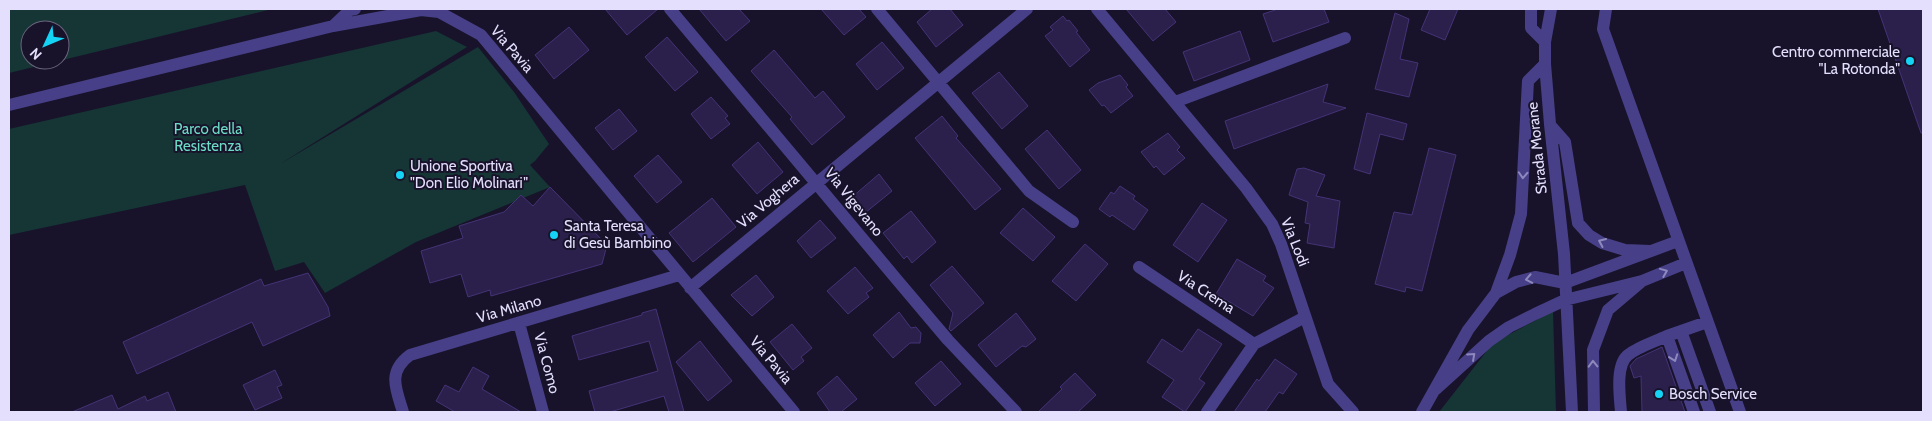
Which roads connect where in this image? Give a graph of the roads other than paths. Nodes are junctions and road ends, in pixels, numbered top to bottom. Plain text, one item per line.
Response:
1 (355, 9) edge
2 (670, 9) edge
3 (877, 9) edge
4 (1027, 9) edge
5 (1097, 9) edge
6 (1531, 9) edge
7 (1551, 9) edge
8 (1606, 9) edge
9 (440, 10) edge
10 (334, 26) junction
11 (1345, 38) dead end
12 (1546, 42) junction
13 (1545, 64) junction
14 (938, 83) junction
15 (1175, 102) junction
16 (9, 105) edge
17 (1550, 124) junction
18 (816, 182) junction
19 (1073, 222) dead end
20 (1678, 241) junction
21 (1650, 251) junction
22 (1686, 263) junction
23 (1139, 267) dead end
24 (679, 275) junction
25 (1642, 281) junction
26 (1565, 283) junction
27 (690, 288) junction
28 (1496, 293) junction
29 (1566, 300) junction
30 (1305, 317) junction
31 (519, 322) junction
32 (1708, 322) junction
33 (1682, 331) junction
34 (1666, 336) junction
35 (1254, 344) junction
36 (1436, 389) junction
37 (403, 412) edge
38 (543, 412) edge
39 (794, 412) edge
40 (1016, 412) edge
41 (1207, 412) edge
42 (1353, 412) edge
43 (1422, 412) edge
44 (1572, 412) edge
45 (1594, 412) edge
46 (1621, 412) edge
47 (1694, 412) edge
48 (1710, 412) edge
49 (1740, 412) edge

1 - 10 street
2 - 18 street, Via Vigevano
3 - 14 street
4 - 14 street, Via Voghera
5 - 15 street, Via Lodi
6 - 12 street
7 - 12 street, Strada Morane
8 - 20 street
9 - 10 street, Via Pavia
9 - 24 street, Via Pavia
10 - 16 street, Via Pavia
11 - 15 street
12 - 13 street, Strada Morane
13 - 17 street, Strada Morane
13 -> 28 street
14 - 18 street, Via Voghera
14 - 19 street
15 - 30 street, Via Lodi
21 -> 17 street
17 - 26 street, Strada Morane
18 - 27 street, Via Voghera
18 - 40 street, Via Vigevano
20 - 21 street
20 - 22 street
21 - 26 street
25 -> 22 street
22 - 32 street
23 - 35 street, Via Crema
24 - 27 street, Via Pavia
24 - 31 street, Via Milano
25 - 29 street
45 -> 25 street
26 -> 28 street
26 - 29 street, Strada Morane
27 - 39 street, Via Pavia
28 - 36 street
36 -> 29 street
29 - 44 street, Strada Morane
30 - 35 street
30 - 42 street, Via Lodi
31 - 37 street, Via Milano
31 - 38 street, Via Como
32 - 33 street
32 - 49 street
33 - 34 street
33 - 48 street
34 - 46 street
34 -> 47 street
35 - 41 street
36 - 43 street

